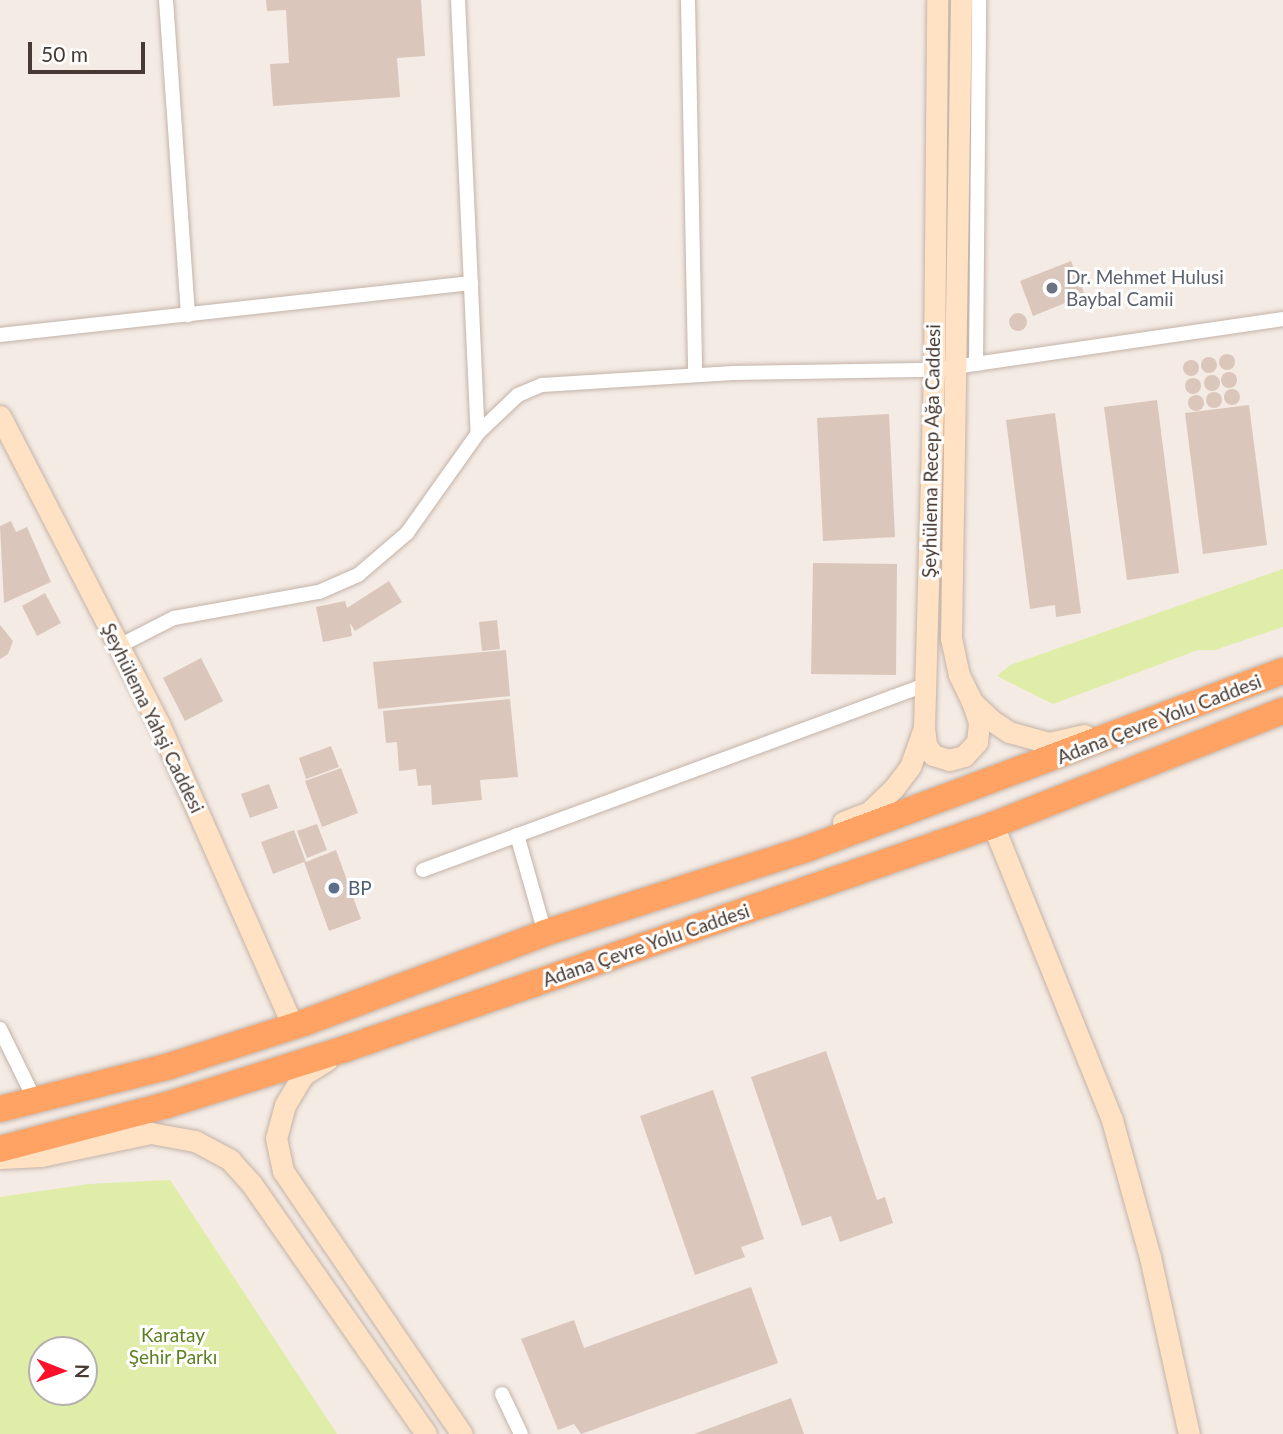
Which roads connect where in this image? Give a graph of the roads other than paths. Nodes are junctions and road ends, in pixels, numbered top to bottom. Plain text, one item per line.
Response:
1 (166, 0) edge
2 (458, 0) edge
3 (688, 0) edge
4 (937, 0) edge
5 (961, 0) edge
6 (979, 0) edge
7 (471, 283) junction
8 (188, 315) junction
9 (1283, 319) edge
10 (0, 335) edge
11 (955, 367) junction
12 (695, 375) junction
13 (0, 416) edge
14 (478, 433) junction
15 (119, 646) junction
16 (1283, 671) edge
17 (925, 685) junction
18 (972, 702) junction
19 (1283, 711) edge
20 (924, 728) junction
21 (1106, 740) junction
22 (993, 825) junction
23 (517, 835) junction
24 (808, 848) junction
25 (423, 870) dead end
26 (545, 933) junction
27 (293, 1027) junction
28 (0, 1029) edge
29 (345, 1049) junction
30 (35, 1100) junction
31 (0, 1108) edge
32 (0, 1149) edge
33 (0, 1158) edge
34 (502, 1394) dead end
35 (1184, 1432) edge
36 (426, 1434) edge
37 (462, 1434) edge
38 (521, 1434) edge

1 - 8 street
2 - 7 street
3 - 12 street
4 - 11 street, Şeyhülema Recep Ağa Caddesi
5 - 11 street, Şeyhülema Recep Ağa Caddesi
6 - 11 street
7 - 8 street
7 - 14 street
8 - 10 street
9 - 11 street
11 - 12 street
11 - 17 street, Şeyhülema Recep Ağa Caddesi
11 - 18 street, Şeyhülema Recep Ağa Caddesi
12 - 14 street
13 - 15 street, Şeyhülema Yahşi Caddesi
14 - 15 street
15 - 27 street, Şeyhülema Yahşi Caddesi
16 - 21 highway, Adana Çevre Yolu Caddesi
17 - 20 street, Şeyhülema Recep Ağa Caddesi
17 - 23 street
18 - 20 street
18 - 21 street, Şeyhülema Recep Ağa Caddesi
19 - 22 highway, Adana Çevre Yolu Caddesi
20 - 24 street, Şeyhülema Recep Ağa Caddesi
21 - 24 highway, Adana Çevre Yolu Caddesi
22 - 29 highway, Adana Çevre Yolu Caddesi
22 - 35 street
23 - 25 street
23 - 26 street
24 - 26 highway, Adana Çevre Yolu Caddesi
26 - 27 highway, Adana Çevre Yolu Caddesi
27 - 30 highway, Adana Çevre Yolu Caddesi
28 - 30 street
29 - 32 highway, Adana Çevre Yolu Caddesi
29 - 37 street
30 - 31 highway, Adana Çevre Yolu Caddesi
33 - 36 street
34 - 38 street

